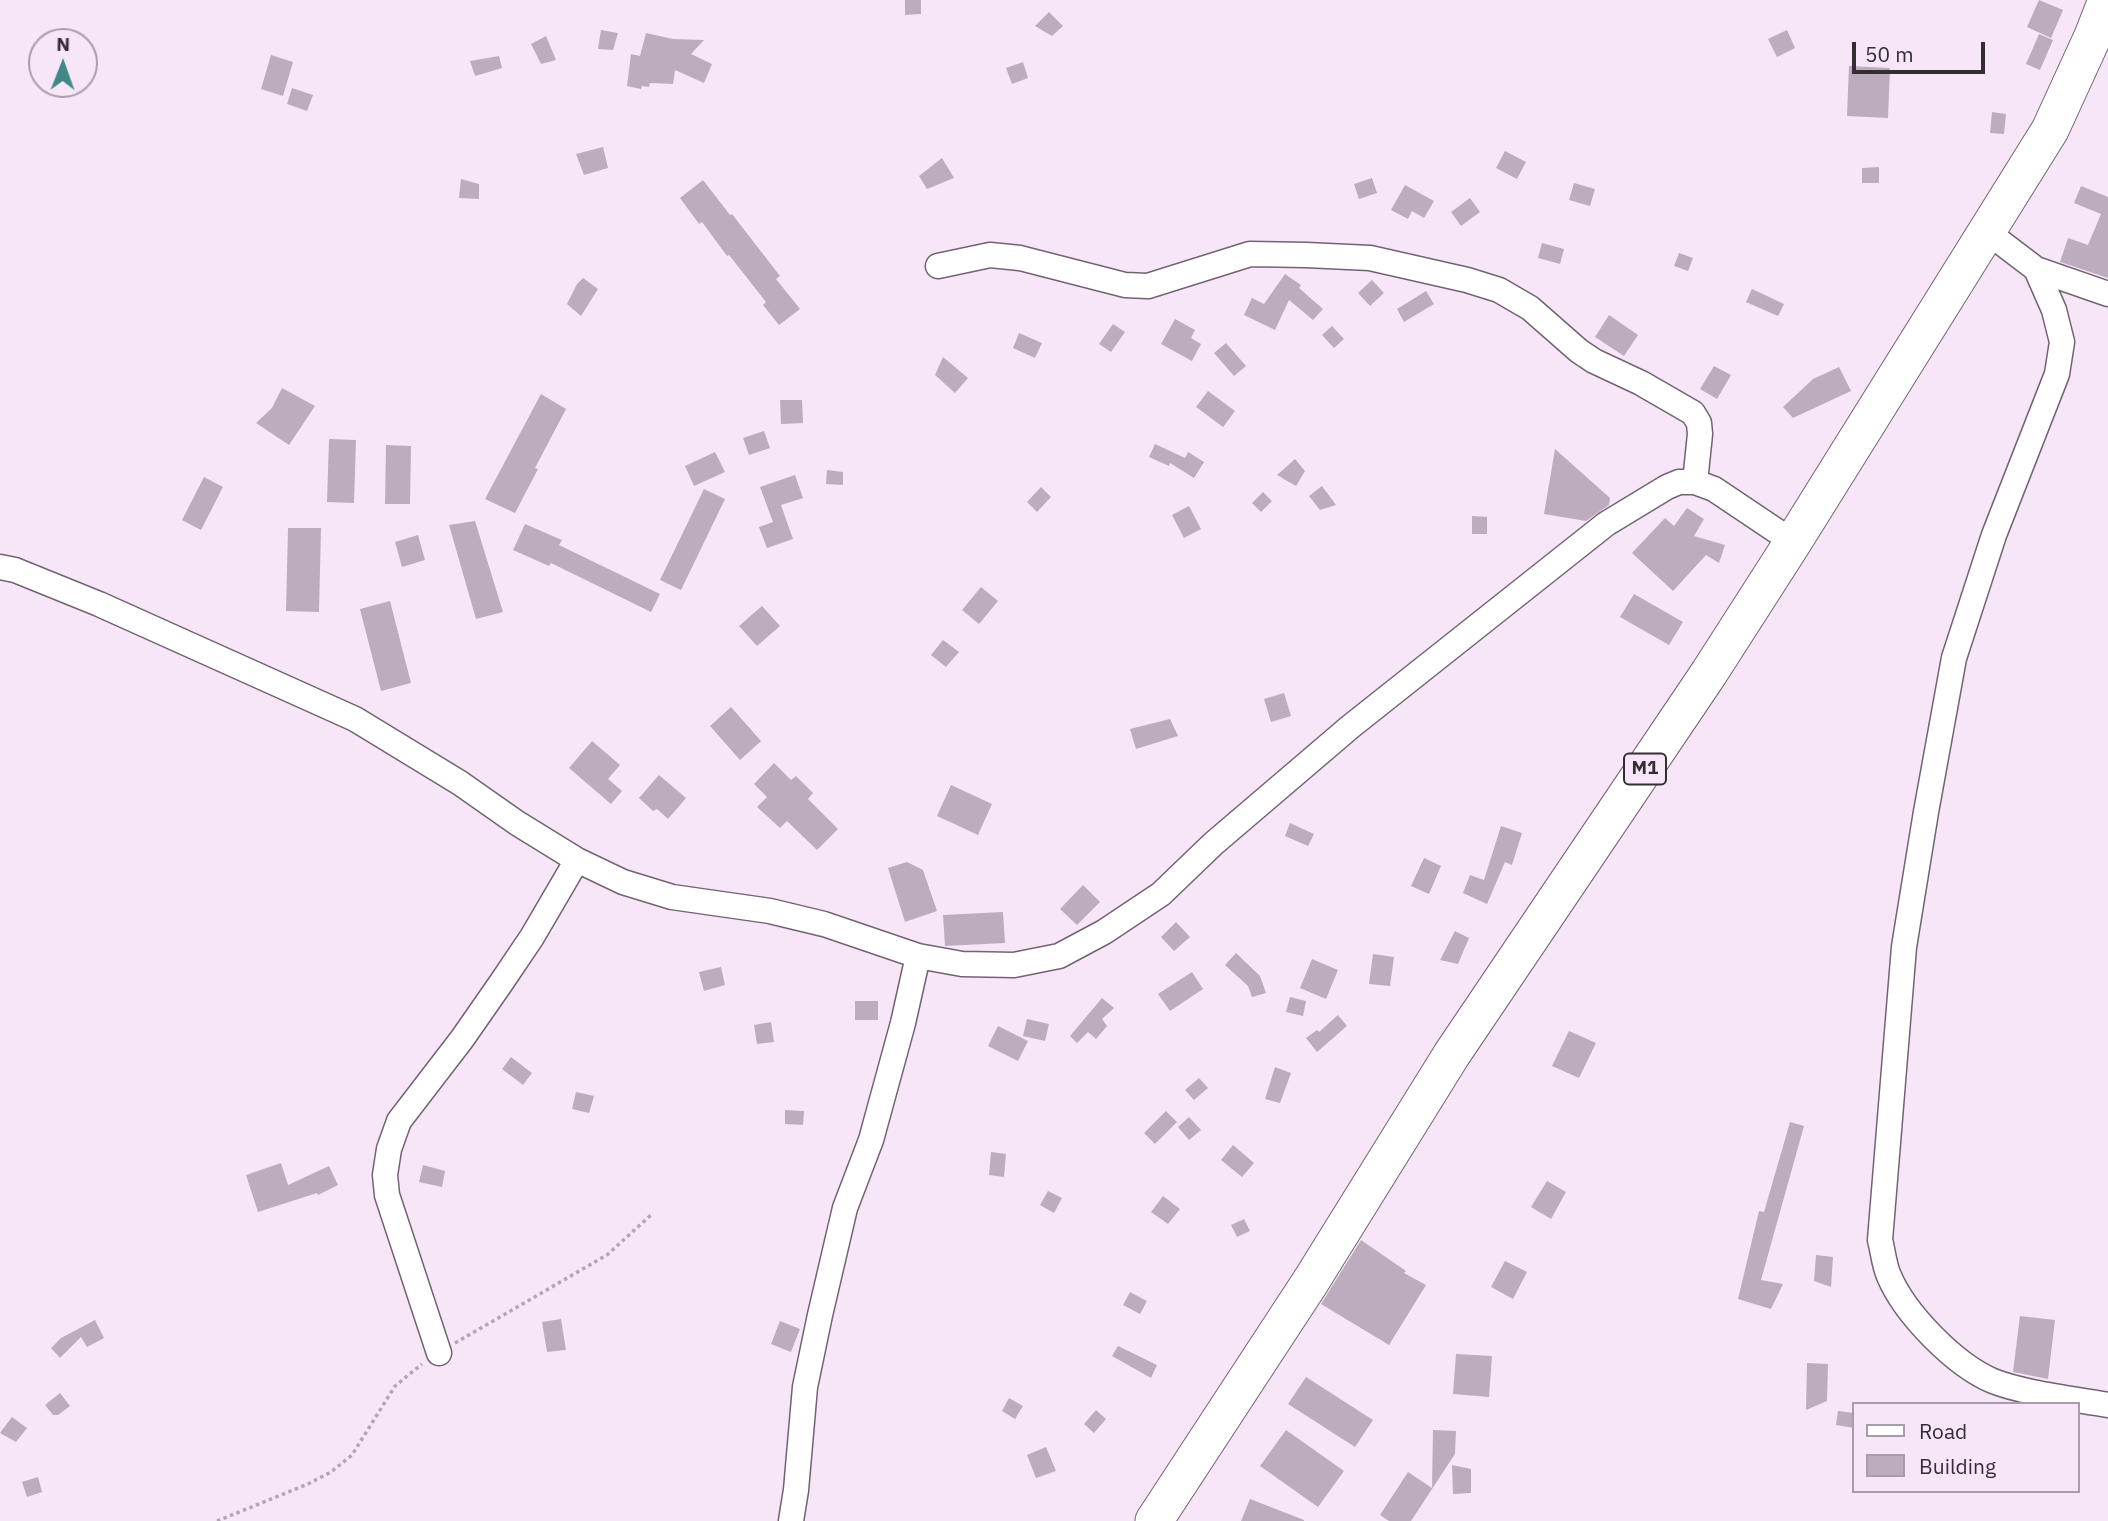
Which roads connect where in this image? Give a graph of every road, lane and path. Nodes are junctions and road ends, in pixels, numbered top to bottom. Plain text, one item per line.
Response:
1 (2107, 0) edge
2 (1986, 232) junction
3 (938, 266) dead end
4 (2036, 269) junction
5 (2108, 294) edge
6 (1695, 482) junction
7 (1793, 542) junction
8 (0, 567) edge
9 (577, 860) junction
10 (918, 956) junction
11 (439, 1353) dead end
12 (2108, 1405) edge
13 (791, 1521) edge
14 (1154, 1521) edge

1 - 2 highway, M1
2 - 4 street
2 - 7 highway, M1
3 - 6 street
4 - 5 street
4 - 12 street
6 - 7 street
6 - 10 street
7 - 14 highway, M1
8 - 9 street
9 - 10 street
9 - 11 street
10 - 13 street

